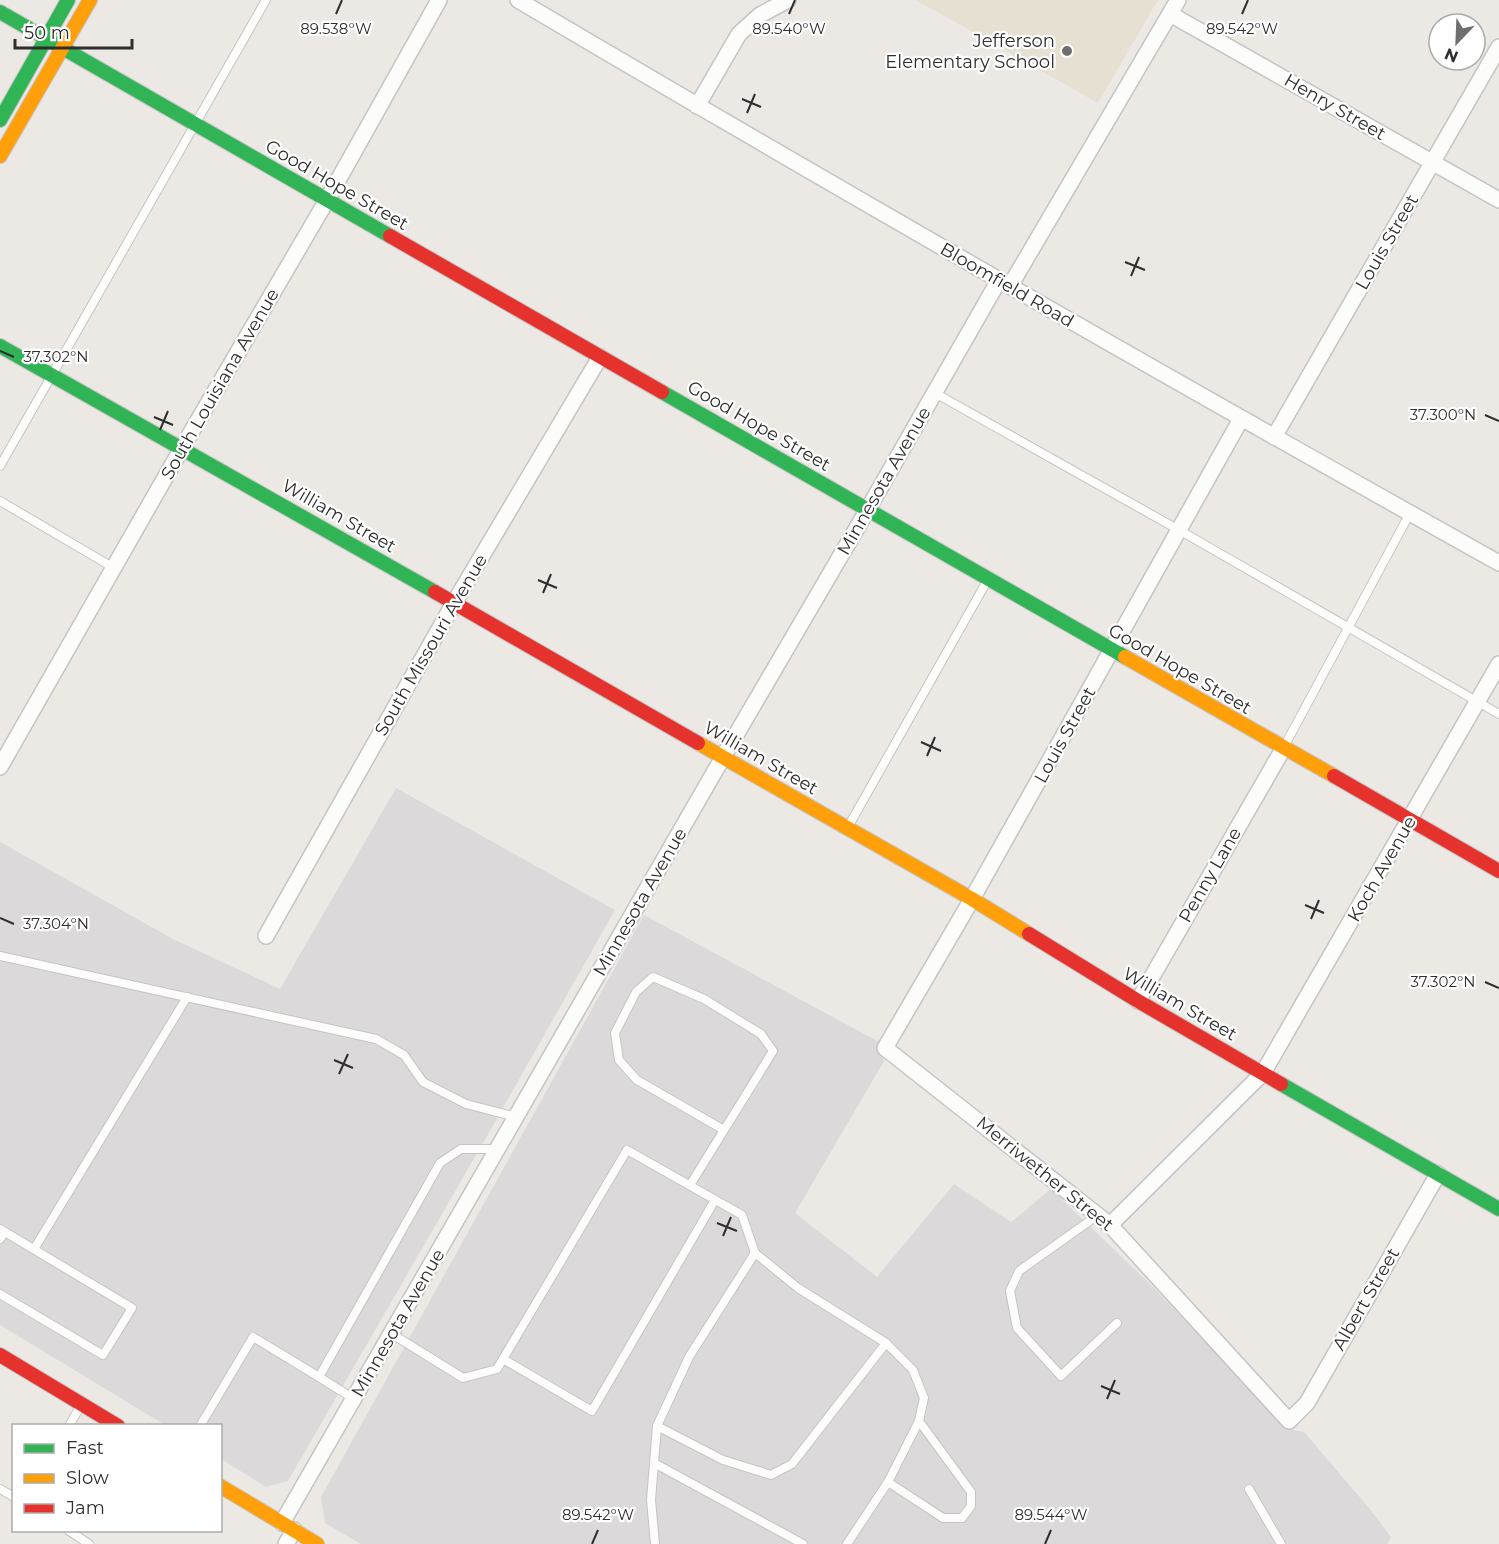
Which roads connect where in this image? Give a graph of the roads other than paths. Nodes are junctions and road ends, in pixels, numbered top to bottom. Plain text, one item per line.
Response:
1 (68, 0) edge
2 (90, 0) edge
3 (266, 0) edge
4 (439, 0) edge
5 (518, 0) edge
6 (788, 0) edge
7 (1178, 0) edge
8 (0, 12) edge
9 (1170, 14) junction
10 (46, 39) junction
11 (1499, 47) edge
12 (63, 48) junction
13 (697, 106) junction
14 (0, 120) edge
15 (195, 124) junction
16 (0, 156) edge
17 (1432, 162) junction
18 (327, 200) junction
19 (1499, 200) edge
20 (1004, 283) junction
21 (0, 346) edge
22 (600, 357) junction
23 (52, 376) junction
24 (935, 393) junction
25 (1241, 419) junction
26 (1274, 437) junction
27 (182, 448) junction
28 (0, 466) edge
29 (0, 501) edge
30 (868, 509) junction
31 (1410, 513) junction
32 (1179, 530) junction
33 (1499, 563) edge
34 (114, 568) junction
35 (988, 579) junction
36 (454, 603) junction
37 (1348, 628) junction
38 (1112, 651) junction
39 (1499, 664) edge
40 (1477, 702) junction
41 (1499, 714) edge
42 (1283, 749) junction
43 (723, 757) junction
44 (0, 767) edge
45 (1409, 821) junction
46 (847, 828) junction
47 (1499, 871) edge
48 (972, 899) junction
49 (266, 936) dead end
50 (0, 956) edge
51 (187, 997) junction
52 (1138, 1001) junction
53 (885, 1048) joint
54 (1263, 1073) junction
55 (516, 1117) junction
56 (724, 1130) junction
57 (498, 1149) junction
58 (1438, 1174) junction
59 (690, 1185) junction
60 (715, 1200) junction
61 (1499, 1209) edge
62 (1104, 1220) junction
63 (2, 1233) edge
64 (34, 1249) junction
65 (755, 1253) junction
66 (0, 1294) edge
67 (1117, 1323) dead end
68 (392, 1334) junction
69 (886, 1343) junction
70 (0, 1355) edge
71 (503, 1359) junction
72 (319, 1377) junction
73 (354, 1399) junction
74 (82, 1404) junction
75 (919, 1420) junction
76 (1289, 1421) joint
77 (70, 1424) edge
78 (116, 1424) edge
79 (201, 1424) edge
80 (657, 1426) junction
81 (654, 1463) junction
82 (888, 1482) junction
83 (222, 1487) edge
84 (1249, 1489) dead end
85 (288, 1527) junction
86 (71, 1532) edge
87 (89, 1544) edge
88 (286, 1544) edge
89 (317, 1544) edge
90 (655, 1544) edge
91 (803, 1544) edge
92 (847, 1544) edge
93 (1281, 1544) edge

1 - 10 street
2 - 12 street
3 - 15 lane
4 - 18 street, South Louisiana Avenue
5 - 13 street, Bloomfield Road
6 - 13 street
7 - 9 street, Minnesota Avenue
8 - 10 street, Good Hope Street
9 - 17 street, Henry Street
9 - 20 street, Minnesota Avenue
10 - 12 street, Good Hope Street
10 - 14 street
11 - 17 street, Louis Street
12 - 15 street, Good Hope Street
12 - 16 street
13 - 20 street, Bloomfield Road
15 - 18 street, Good Hope Street
15 - 23 lane
17 - 19 street, Henry Street
17 - 26 street, Louis Street
18 - 22 street, Good Hope Street
18 - 27 street, South Louisiana Avenue
20 - 24 street, Minnesota Avenue
20 - 25 street, Bloomfield Road
21 - 23 street, William Street
22 - 30 street, Good Hope Street
22 - 36 street, South Missouri Avenue
23 - 27 street, William Street
23 - 28 lane
24 - 30 street, Minnesota Avenue
24 - 32 lane
25 - 26 street, Bloomfield Road
25 - 32 street, Louis Street
26 - 31 street, Bloomfield Road
27 - 34 street, South Louisiana Avenue
27 - 36 street, William Street
29 - 34 lane
30 - 35 street, Good Hope Street
30 - 43 street, Minnesota Avenue
31 - 33 street, Bloomfield Road
31 - 37 lane
32 - 37 lane
32 - 38 street, Louis Street
34 - 44 street, South Louisiana Avenue
35 - 38 street, Good Hope Street
35 - 46 lane
36 - 43 street, William Street
36 - 49 street, South Missouri Avenue
37 - 40 lane
37 - 42 lane
38 - 42 street, Good Hope Street
38 - 48 street, Louis Street
39 - 40 street, Koch Avenue
40 - 41 lane
40 - 45 street, Koch Avenue
42 - 45 street, Good Hope Street
42 - 52 street, Penny Lane
43 - 46 street, William Street
43 - 55 street, Minnesota Avenue
45 - 47 street, Good Hope Street
45 - 54 street, Koch Avenue
46 - 48 street, William Street
48 - 52 street, William Street
48 - 53 street, Louis Street
50 - 51 lane
51 - 55 lane
51 - 64 lane
52 - 54 street, William Street
53 - 62 street, Merriwether Street
54 - 58 street, William Street
54 - 62 street, Koch Avenue
55 - 57 street, Minnesota Avenue
56 - 56 lane
56 - 59 lane
57 - 68 street, Minnesota Avenue
57 - 72 lane
58 - 61 street, William Street
58 - 76 street, Albert Street
59 - 60 lane
59 - 71 lane
60 - 65 lane
60 - 71 lane
62 - 67 lane
62 - 76 street, Merriwether Street
63 - 64 lane
64 - 66 lane
65 - 69 lane
65 - 80 lane
68 - 71 lane
68 - 73 street, Minnesota Avenue
69 - 75 lane
69 - 80 lane
70 - 74 street
72 - 73 lane
72 - 79 lane
73 - 85 street, Minnesota Avenue
74 - 77 lane
74 - 78 street
75 - 82 lane
75 - 82 lane
80 - 81 lane
81 - 90 lane
81 - 91 lane
82 - 92 lane
83 - 85 street
84 - 93 lane
85 - 88 street, Minnesota Avenue
85 - 89 street
86 - 87 lane

